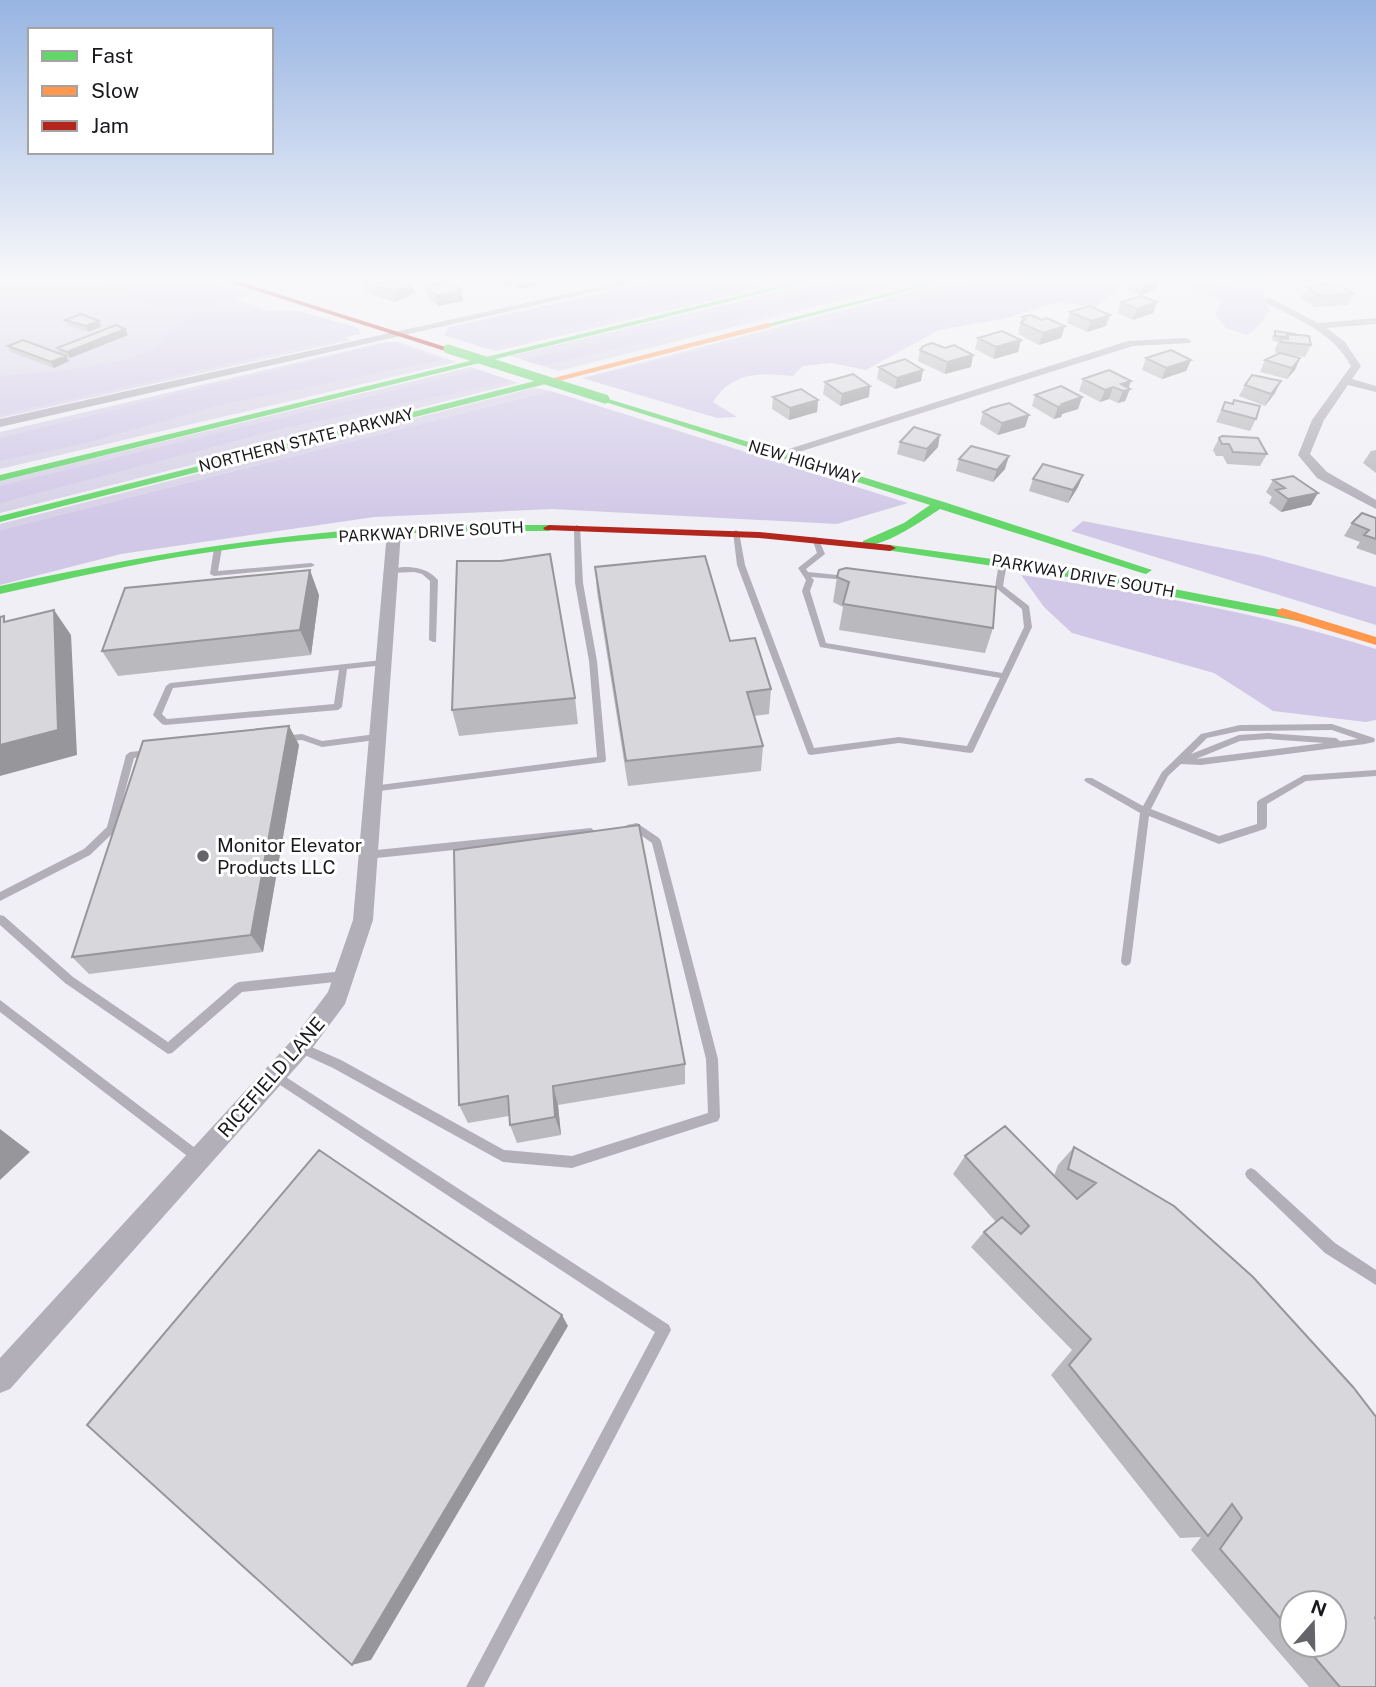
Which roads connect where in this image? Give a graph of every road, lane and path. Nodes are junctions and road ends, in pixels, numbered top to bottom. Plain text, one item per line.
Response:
1 (274, 361) edge
2 (481, 361) edge
3 (485, 361) edge
4 (627, 361) edge
5 (1075, 361) edge
6 (1354, 361) edge
7 (1345, 381) junction
8 (1376, 389) edge
9 (0, 423) edge
10 (776, 454) junction
11 (0, 478) edge
12 (940, 504) junction
13 (1376, 505) edge
14 (0, 519) edge
15 (577, 527) junction
16 (394, 532) junction
17 (736, 532) junction
18 (815, 538) junction
19 (867, 543) junction
20 (218, 548) junction
21 (1077, 548) junction
22 (1003, 563) junction
23 (311, 565) dead end
24 (390, 570) junction
25 (1051, 571) junction
26 (806, 574) junction
27 (851, 579) edge
28 (999, 587) junction
29 (987, 589) edge
30 (0, 590) edge
31 (1298, 617) junction
32 (433, 640) dead end
33 (1376, 641) edge
34 (383, 663) junction
35 (343, 667) junction
36 (1003, 676) junction
37 (376, 737) junction
38 (276, 740) edge
39 (1374, 740) edge
40 (1347, 743) junction
41 (156, 752) edge
42 (1181, 761) junction
43 (1376, 773) edge
44 (1089, 780) dead end
45 (372, 789) junction
46 (1145, 811) junction
47 (623, 828) edge
48 (610, 830) edge
49 (367, 855) junction
50 (0, 897) edge
51 (0, 919) edge
52 (1126, 961) dead end
53 (344, 976) junction
54 (0, 1005) edge
55 (300, 1047) junction
56 (275, 1075) junction
57 (200, 1158) junction
58 (1251, 1174) dead end
59 (1376, 1278) edge
60 (0, 1379) edge
61 (475, 1687) edge

1 - 9 street
2 - 11 main road, NORTHERN STATE PARKWAY
3 - 10 main road, NEW HIGHWAY, bridge
4 - 14 main road, NORTHERN STATE PARKWAY
5 - 10 street
6 - 7 street
7 - 8 street
7 - 13 street
10 - 12 main road, NEW HIGHWAY
12 - 19 main road, PARKWAY DRIVE SOUTH
12 - 21 main road, NEW HIGHWAY
15 - 16 main road, PARKWAY DRIVE SOUTH
15 - 17 main road, PARKWAY DRIVE SOUTH
15 - 45 lane
16 - 20 main road, PARKWAY DRIVE SOUTH
16 - 24 street, RICEFIELD LANE
17 - 18 main road, PARKWAY DRIVE SOUTH
17 - 36 lane
18 - 19 main road, PARKWAY DRIVE SOUTH
18 - 26 lane
19 - 22 main road, PARKWAY DRIVE SOUTH
20 - 23 lane
20 - 30 main road, PARKWAY DRIVE SOUTH
21 - 25 main road
21 - 31 main road, NEW HIGHWAY
22 - 25 main road, PARKWAY DRIVE SOUTH
22 - 28 lane
24 - 32 lane
24 - 34 street, RICEFIELD LANE
25 - 31 main road, PARKWAY DRIVE SOUTH
26 - 27 lane
26 - 36 lane
28 - 29 lane
28 - 36 lane
31 - 33 main road, NEW HIGHWAY
34 - 35 lane
34 - 37 street, RICEFIELD LANE
35 - 35 lane
37 - 38 lane
37 - 45 street, RICEFIELD LANE
39 - 40 lane
39 - 42 lane
40 - 42 lane
40 - 42 lane
41 - 50 lane
42 - 46 lane
43 - 46 lane
44 - 46 lane
45 - 49 street, RICEFIELD LANE
46 - 52 lane
47 - 55 lane
48 - 49 lane
49 - 53 street, RICEFIELD LANE
51 - 53 lane
53 - 55 street, RICEFIELD LANE
54 - 57 lane
55 - 56 street, RICEFIELD LANE
56 - 57 street, RICEFIELD LANE
56 - 61 lane
57 - 60 street, RICEFIELD LANE
58 - 59 lane

